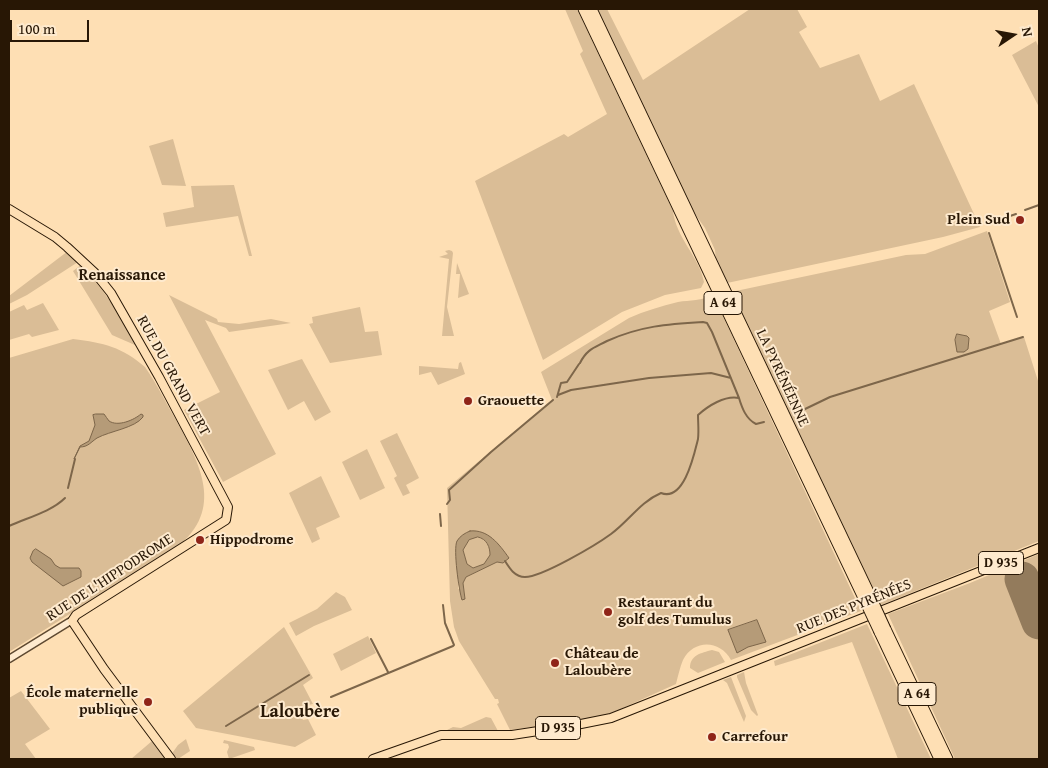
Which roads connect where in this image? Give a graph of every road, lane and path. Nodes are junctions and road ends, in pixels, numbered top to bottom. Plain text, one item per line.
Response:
1 (583, 9) edge
2 (592, 9) edge
3 (9, 208) edge
4 (226, 520) joint
5 (1039, 548) edge
6 (866, 596) junction
7 (72, 621) junction
8 (883, 631) junction
9 (9, 659) edge
10 (171, 759) edge
11 (373, 759) edge
12 (939, 759) edge
13 (948, 759) edge

1 - 6 highway, LA PYRÉNÉENNE / A 64
2 - 6 highway, LA PYRÉNÉENNE / A 64
3 - 4 main road, RUE DU GRAND VERT
4 - 7 main road, RUE DE L'HIPPODROME
5 - 11 main road, RUE DES PYRÉNÉES / D 935
6 - 8 highway, LA PYRÉNÉENNE / A 64, bridge
7 - 9 street, RUE DE L'HIPPODROME
7 - 10 main road
8 - 12 highway, LA PYRÉNÉENNE / A 64
8 - 13 highway, LA PYRÉNÉENNE / A 64

